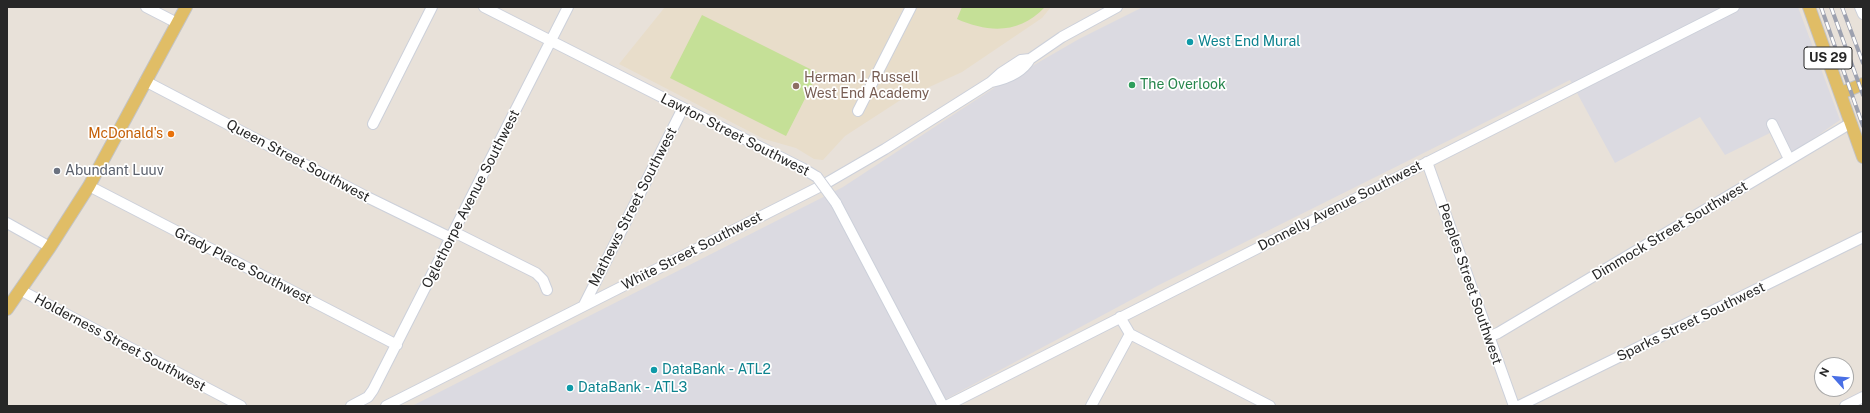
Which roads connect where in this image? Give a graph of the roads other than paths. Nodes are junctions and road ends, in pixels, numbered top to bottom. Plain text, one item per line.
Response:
1 (146, 7) edge
2 (186, 7) edge
3 (432, 7) edge
4 (484, 7) edge
5 (568, 7) edge
6 (911, 7) edge
7 (1117, 7) edge
8 (1734, 7) edge
9 (1809, 7) edge
10 (1860, 7) edge
11 (1863, 14) edge
12 (177, 23) junction
13 (550, 41) junction
14 (145, 81) junction
15 (1863, 84) edge
16 (1841, 93) junction
17 (683, 108) junction
18 (858, 111) dead end
19 (1851, 123) junction
20 (373, 124) dead end
21 (1772, 124) dead end
22 (1863, 156) edge
23 (1789, 159) junction
24 (1427, 162) junction
25 (88, 186) junction
26 (7, 223) edge
27 (453, 235) junction
28 (1863, 237) edge
29 (50, 247) junction
30 (20, 290) junction
31 (547, 290) dead end
32 (584, 305) junction
33 (7, 309) edge
34 (1120, 317) junction
35 (1130, 334) junction
36 (1488, 337) junction
37 (397, 345) junction
38 (1863, 397) edge
39 (1251, 402) edge
40 (241, 406) edge
41 (351, 406) edge
42 (386, 406) edge
43 (945, 406) edge
44 (1091, 406) edge
45 (1270, 406) edge
46 (1514, 406) edge
47 (1519, 406) edge
48 (1845, 406) edge

1 - 12 street
2 - 12 main road
3 - 20 street
4 - 13 street, Lawton Street Southwest
5 - 13 street, Oglethorpe Avenue Southwest
6 - 18 street
7 - 32 street, White Street Southwest
8 - 24 street, Donnelly Avenue Southwest
9 - 16 main road, US 29
10 - 11 street
12 - 14 main road
13 - 17 street, Lawton Street Southwest
13 - 27 street, Oglethorpe Avenue Southwest
14 - 25 main road
14 - 27 street, Queen Street Southwest
15 - 16 main road
16 - 19 main road, US 29
17 - 32 street, Mathews Street Southwest
17 - 43 street, Lawton Street Southwest, bridge
19 - 22 main road, US 29
19 - 23 street, Dimmock Street Southwest
21 - 23 street
23 - 36 street, Dimmock Street Southwest
24 - 34 street, Donnelly Avenue Southwest
24 - 36 street, Peeples Street Southwest
25 - 29 main road
25 - 37 street, Grady Place Southwest
26 - 29 street
27 - 31 street, Queen Street Southwest
27 - 37 street, Oglethorpe Avenue Southwest
28 - 47 street, Sparks Street Southwest
29 - 30 main road
30 - 33 main road
30 - 40 street, Holderness Street Southwest
32 - 42 street, White Street Southwest
34 - 35 street
34 - 43 street, Donnelly Avenue Southwest
35 - 39 street
35 - 44 street
36 - 46 street, Peeples Street Southwest
37 - 41 street, Oglethorpe Avenue Southwest
38 - 48 street
39 - 45 street

